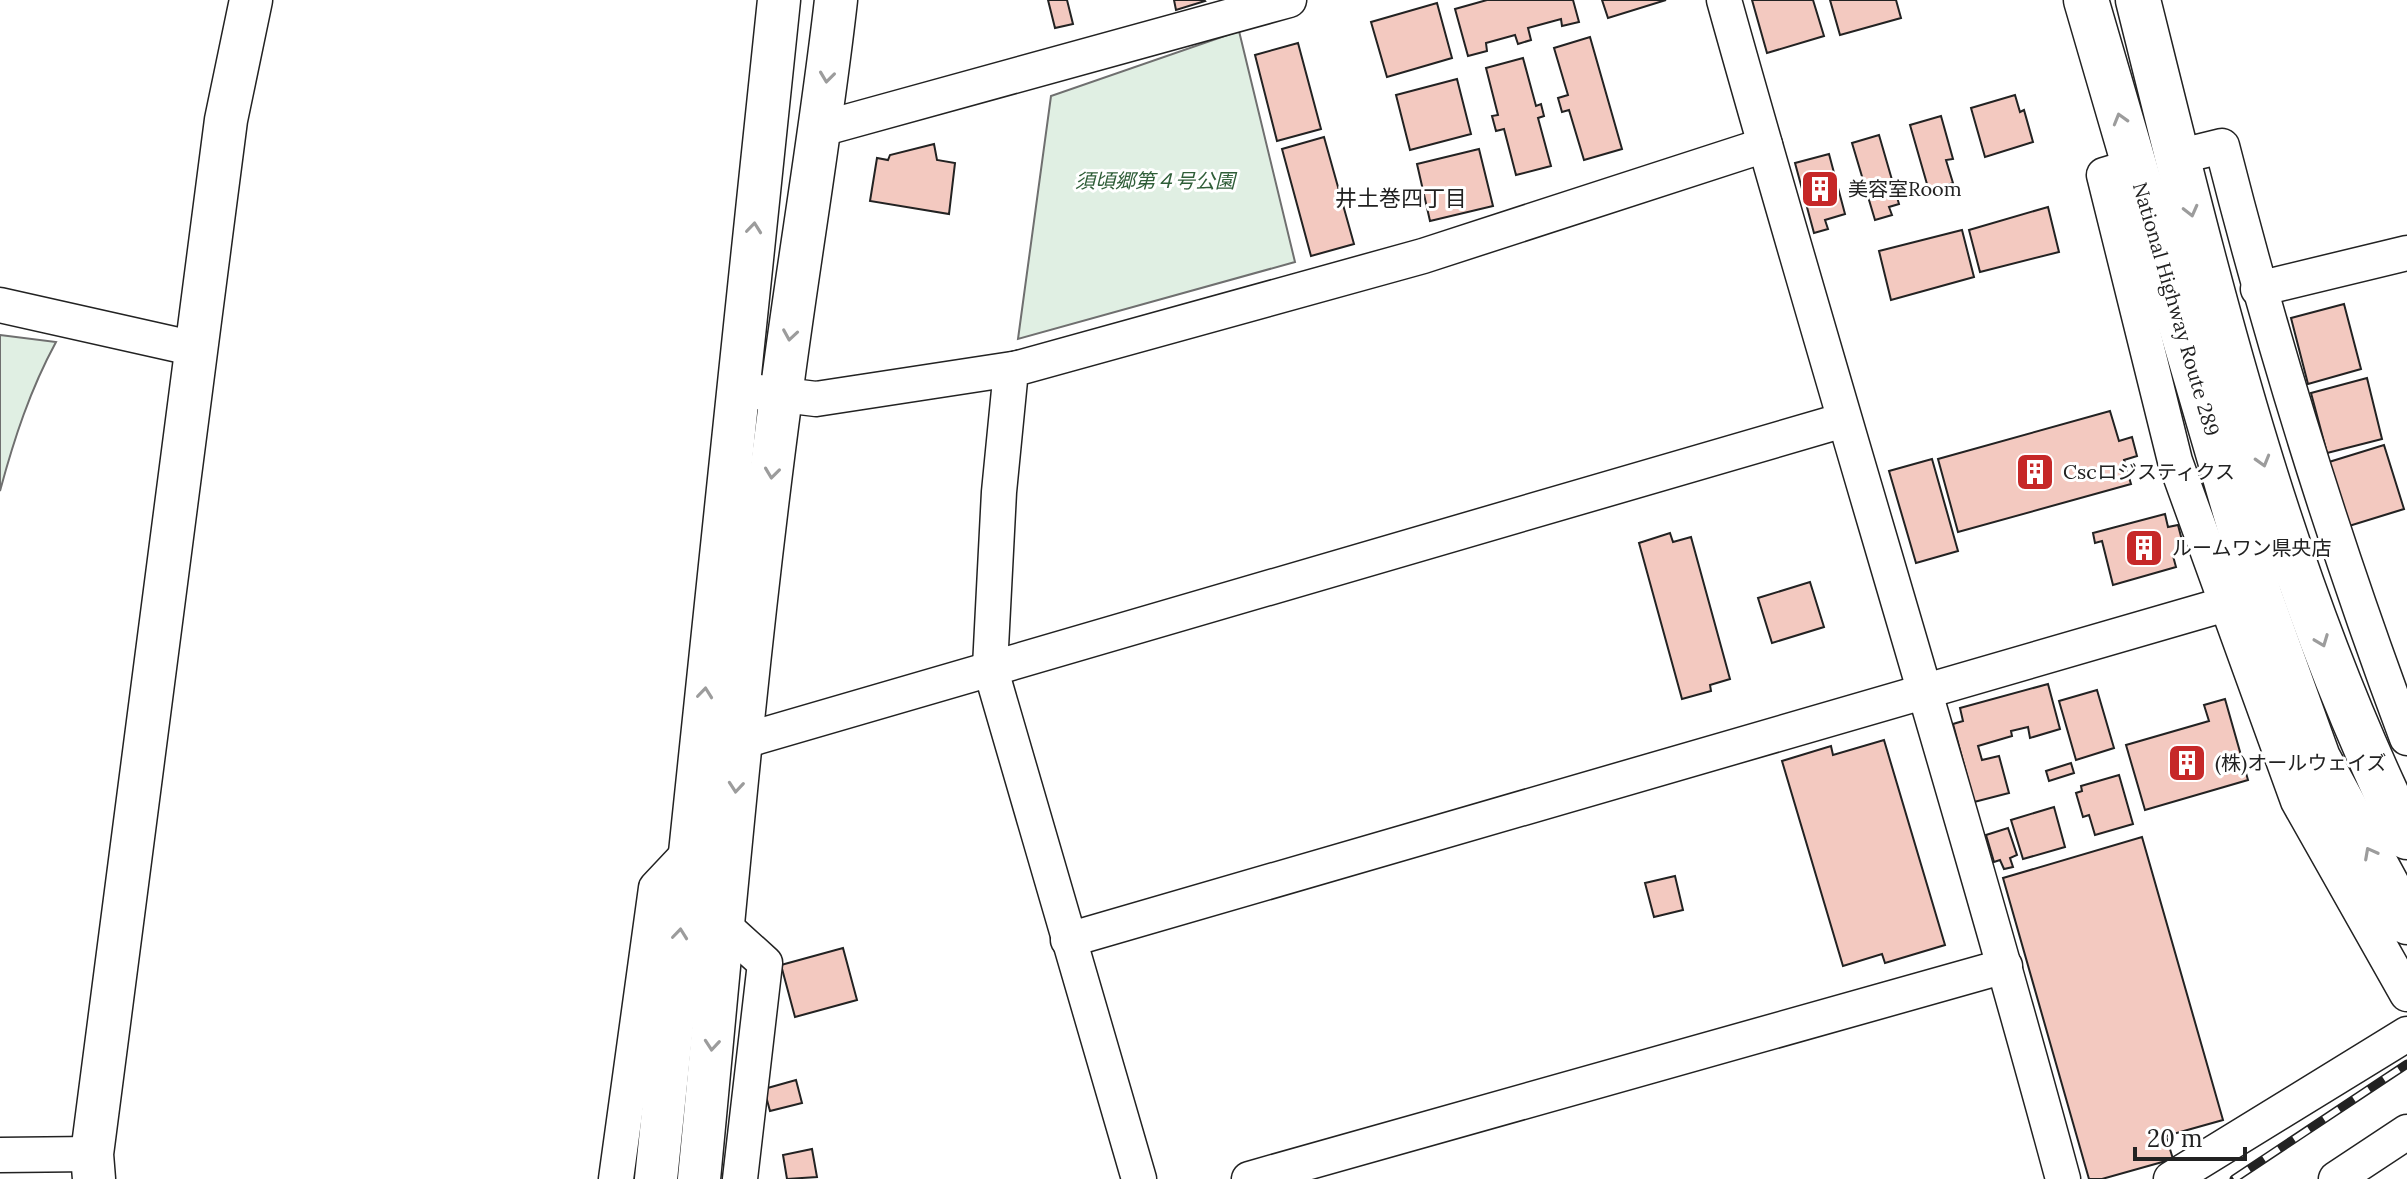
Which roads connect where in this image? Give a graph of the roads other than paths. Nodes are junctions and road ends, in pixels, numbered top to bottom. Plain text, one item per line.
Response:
1 (251, 0) edge
2 (779, 0) edge
3 (836, 0) edge
4 (1289, 0) edge
5 (1724, 0) edge
6 (2086, 0) edge
7 (2138, 0) edge
8 (821, 129) junction
9 (1765, 145) junction
10 (2177, 157) junction
11 (2407, 253) edge
12 (2258, 289) junction
13 (0, 305) edge
14 (196, 349) junction
15 (1019, 368) junction
16 (736, 389) junction
17 (781, 395) junction
18 (1844, 420) junction
19 (2243, 600) junction
20 (990, 667) junction
21 (1922, 691) junction
22 (2407, 738) edge
23 (740, 742) junction
24 (2407, 837) edge
25 (688, 854) junction
26 (2407, 922) edge
27 (723, 925) junction
28 (1068, 940) junction
29 (2005, 966) junction
30 (2407, 994) edge
31 (2407, 1034) edge
32 (2407, 1132) edge
33 (0, 1155) edge
34 (93, 1166) edge
35 (616, 1179) edge
36 (656, 1179) edge
37 (699, 1179) edge
38 (740, 1179) edge
39 (1139, 1179) edge
40 (1249, 1179) edge
41 (2063, 1179) edge
42 (2171, 1179) edge
43 (2336, 1179) edge

1 - 14 street
16 -> 2 street
3 -> 8 street
4 - 8 street
5 - 9 street
19 -> 6 highway, National Highway Route 289
7 - 10 highway, National Highway Route 289
8 -> 17 street
9 - 15 street
9 - 18 street
10 - 12 street
10 -> 24 highway, National Highway Route 289
11 - 12 street
12 - 22 street
13 - 14 street
14 - 34 street
15 - 17 street
15 - 20 street
16 - 17 street
25 -> 16 street
17 -> 23 street
18 - 20 street
18 - 21 street
19 - 21 street
26 -> 19 highway, National Highway Route 289
19 - 30 street
20 - 23 street
20 - 28 street
21 - 28 street
21 - 29 street
23 -> 27 street
25 - 35 street
36 -> 25 street
27 -> 37 street
27 - 38 street
28 - 39 street
29 - 40 street
29 - 41 street
31 - 42 street
32 - 43 street
33 - 34 street

